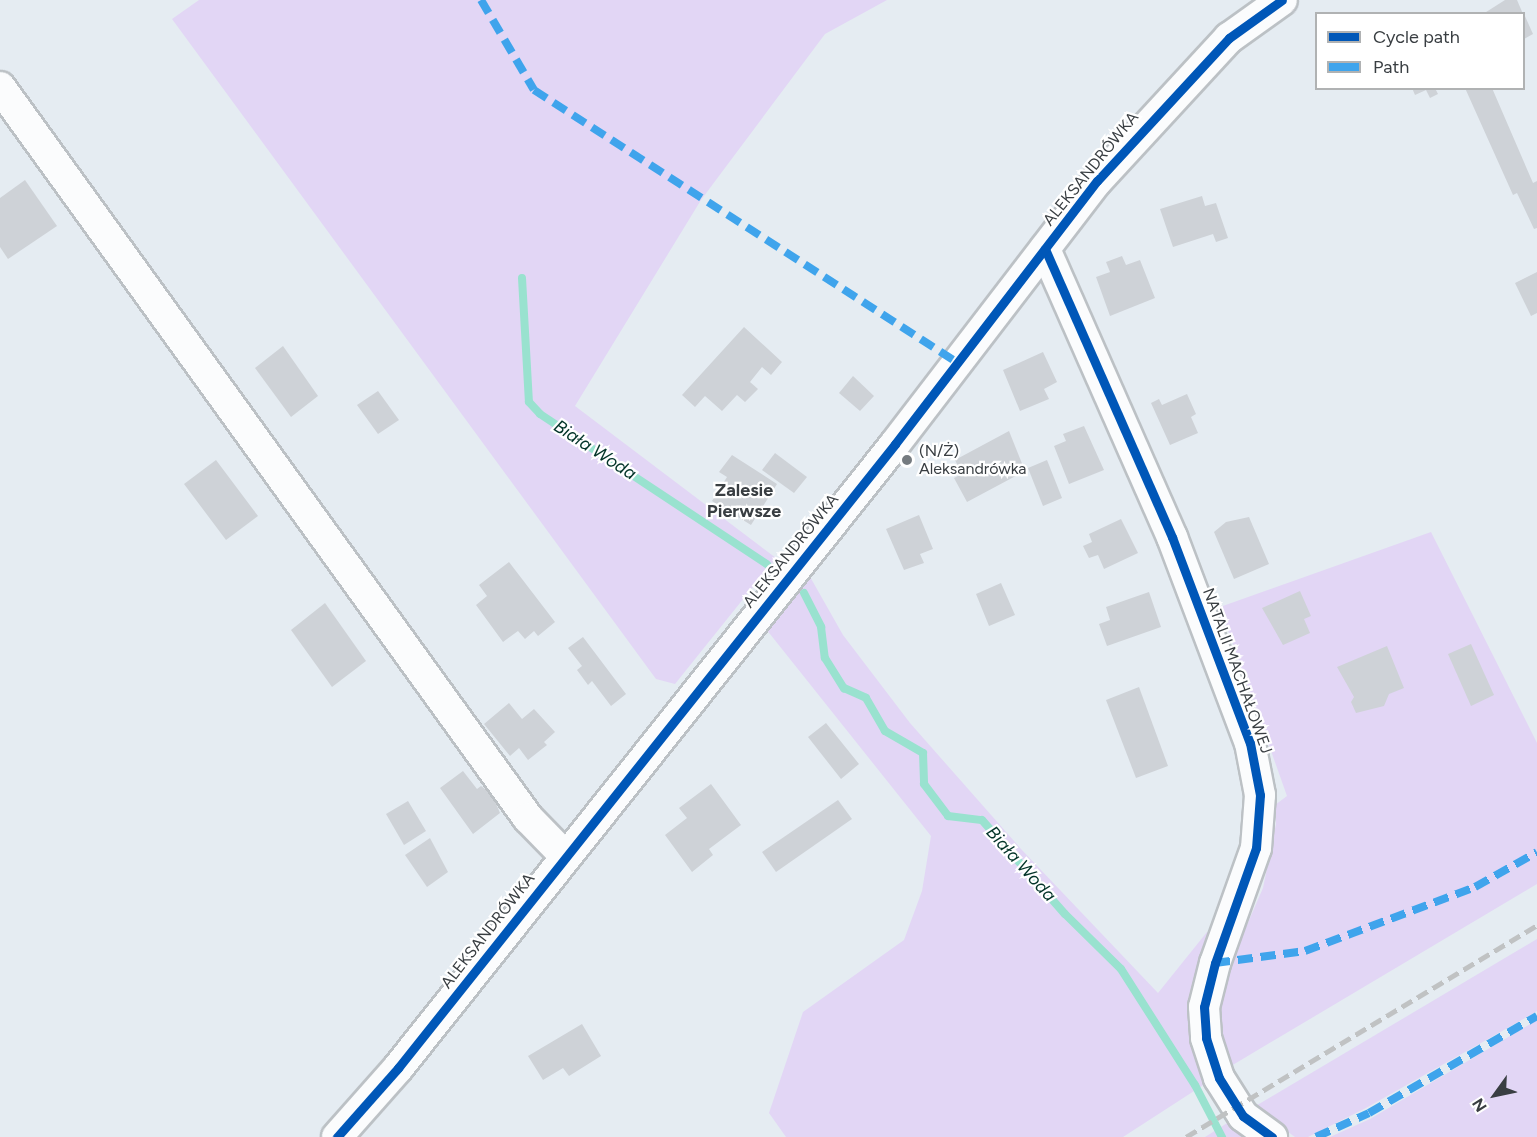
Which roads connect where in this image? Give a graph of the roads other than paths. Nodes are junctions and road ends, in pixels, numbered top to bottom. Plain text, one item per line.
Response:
1 (1282, 0) edge
2 (0, 87) edge
3 (1045, 249) junction
4 (566, 857) junction
5 (338, 1137) edge
6 (1272, 1137) edge

1 - 3 street, ALEKSANDRÓWKA
2 - 4 street
3 - 4 street, ALEKSANDRÓWKA
3 - 6 street, NATALII MACHAŁOWEJ
4 - 5 street, ALEKSANDRÓWKA

